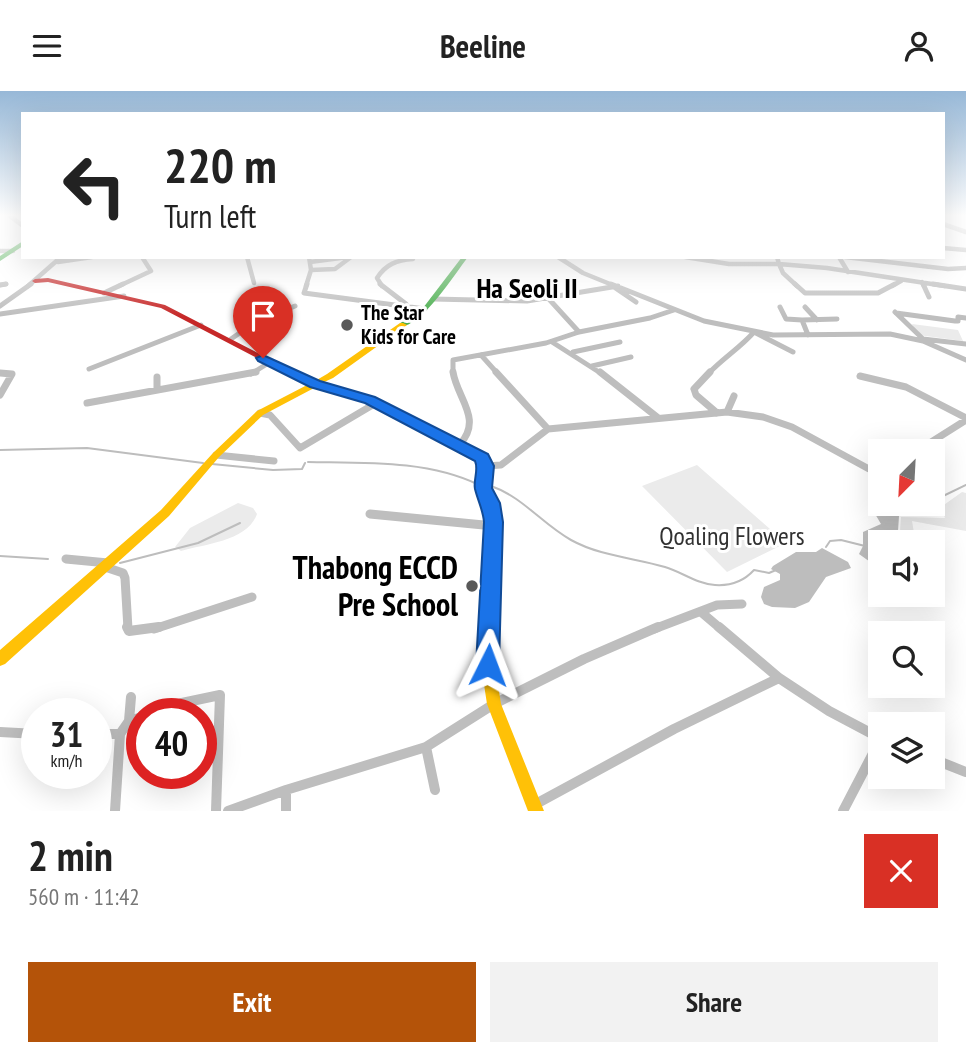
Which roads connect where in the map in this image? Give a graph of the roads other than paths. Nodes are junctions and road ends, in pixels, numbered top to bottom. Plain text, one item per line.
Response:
1 (0, 251) edge
2 (13, 251) joint
3 (143, 259) edge
4 (248, 259) edge
5 (309, 259) edge
6 (347, 259) edge
7 (413, 259) dead end
8 (464, 259) edge
9 (561, 259) edge
10 (696, 259) edge
11 (840, 259) edge
12 (862, 259) edge
13 (0, 260) edge
14 (59, 260) edge
15 (778, 260) edge
16 (966, 268) edge
17 (311, 269) junction
18 (848, 272) junction
19 (35, 281) junction
20 (901, 281) junction
21 (922, 282) junction
22 (254, 283) dead end
23 (616, 286) junction
24 (966, 289) edge
25 (104, 293) junction
26 (124, 296) junction
27 (929, 297) dead end
28 (548, 298) junction
29 (433, 299) junction
30 (636, 302) dead end
31 (406, 305) junction
32 (0, 306) edge
33 (295, 306) dead end
34 (780, 307) dead end
35 (805, 307) dead end
36 (425, 309) junction
37 (674, 310) junction
38 (0, 314) edge
39 (966, 318) edge
40 (837, 319) dead end
41 (802, 320) junction
42 (817, 320) junction
43 (201, 325) junction
44 (579, 332) junction
45 (754, 332) junction
46 (808, 335) junction
47 (231, 339) junction
48 (923, 340) junction
49 (552, 342) junction
50 (620, 342) dead end
51 (966, 344) edge
52 (573, 352) junction
53 (793, 352) dead end
54 (481, 355) junction
55 (631, 357) dead end
56 (966, 360) edge
57 (270, 362) junction
58 (592, 366) junction
59 (89, 369) dead end
60 (0, 373) edge
61 (860, 376) dead end
62 (158, 377) dead end
63 (315, 384) junction
64 (157, 390) junction
65 (0, 395) edge
66 (734, 395) dead end
67 (87, 403) dead end
68 (376, 403) junction
69 (260, 412) junction
70 (727, 412) junction
71 (717, 413) junction
72 (657, 417) junction
73 (966, 419) edge
74 (548, 429) junction
75 (935, 439) edge
76 (460, 444) junction
77 (214, 457) junction
78 (274, 461) dead end
79 (486, 466) junction
80 (868, 468) edge
81 (370, 514) dead end
82 (494, 526) junction
83 (66, 559) dead end
84 (106, 565) junction
85 (252, 597) dead end
86 (742, 604) dead end
87 (701, 612) junction
88 (0, 659) edge
89 (779, 678) junction
90 (206, 698) edge
91 (494, 704) junction
92 (126, 726) edge
93 (0, 731) edge
94 (868, 732) edge
95 (21, 733) edge
96 (112, 734) edge
97 (121, 734) junction
98 (426, 747) junction
99 (868, 762) edge
100 (945, 764) edge
101 (966, 772) edge
102 (217, 782) edge
103 (217, 789) edge
104 (286, 790) junction
105 (435, 790) dead end
106 (535, 808) edge
107 (115, 811) edge
108 (216, 811) edge
109 (228, 811) edge
110 (286, 811) edge
111 (843, 811) edge

1 - 2 street
2 - 13 street
3 - 25 street
4 - 22 street
5 - 17 street
6 - 17 street
7 - 31 street
8 - 29 street
9 - 23 street
10 - 15 street
11 - 18 street
12 - 16 street
14 - 19 street
15 - 18 street
15 - 20 street
17 - 31 street
18 - 20 street
19 - 25 street
19 - 32 street
20 - 21 street
21 - 24 street
21 - 27 street
23 - 28 street
23 - 30 street
23 - 37 street
25 - 26 street
26 - 38 street
26 - 43 street
28 - 29 street
28 - 44 street
29 - 36 street
31 - 36 street
33 - 47 street
34 - 41 street
35 - 42 street
36 - 63 street
37 - 44 street
37 - 45 street
39 - 48 street
40 - 42 street
41 - 42 street
41 - 46 street
43 - 47 street
43 - 59 street
44 - 49 street
45 - 46 street
45 - 53 street
45 - 71 street
46 - 48 street
47 - 57 street
48 - 51 street
48 - 56 street
49 - 52 street
49 - 54 street
50 - 52 street
52 - 58 street
54 - 74 street
54 - 76 street
55 - 58 street
57 - 63 street
57 - 64 street
58 - 72 street
60 - 65 street
61 - 73 street
62 - 64 street
63 - 68 street
63 - 69 street
64 - 67 street
66 - 70 street
68 - 69 street
68 - 76 street
69 - 77 street
70 - 71 street
70 - 80 street
71 - 72 street
72 - 74 street
73 - 75 street
74 - 79 street
76 - 79 street
77 - 78 street
77 - 84 street
79 - 82 street
81 - 82 street
82 - 91 street
83 - 84 street
84 - 85 street
84 - 88 street
86 - 87 street
87 - 89 street
87 - 91 street
89 - 94 street
89 - 106 street
90 - 102 street
91 - 98 street
91 - 106 street
92 - 97 street
93 - 95 street
96 - 97 street
97 - 107 street
98 - 104 street
98 - 105 street
99 - 111 street
100 - 101 street
103 - 108 street
104 - 109 street
104 - 110 street

